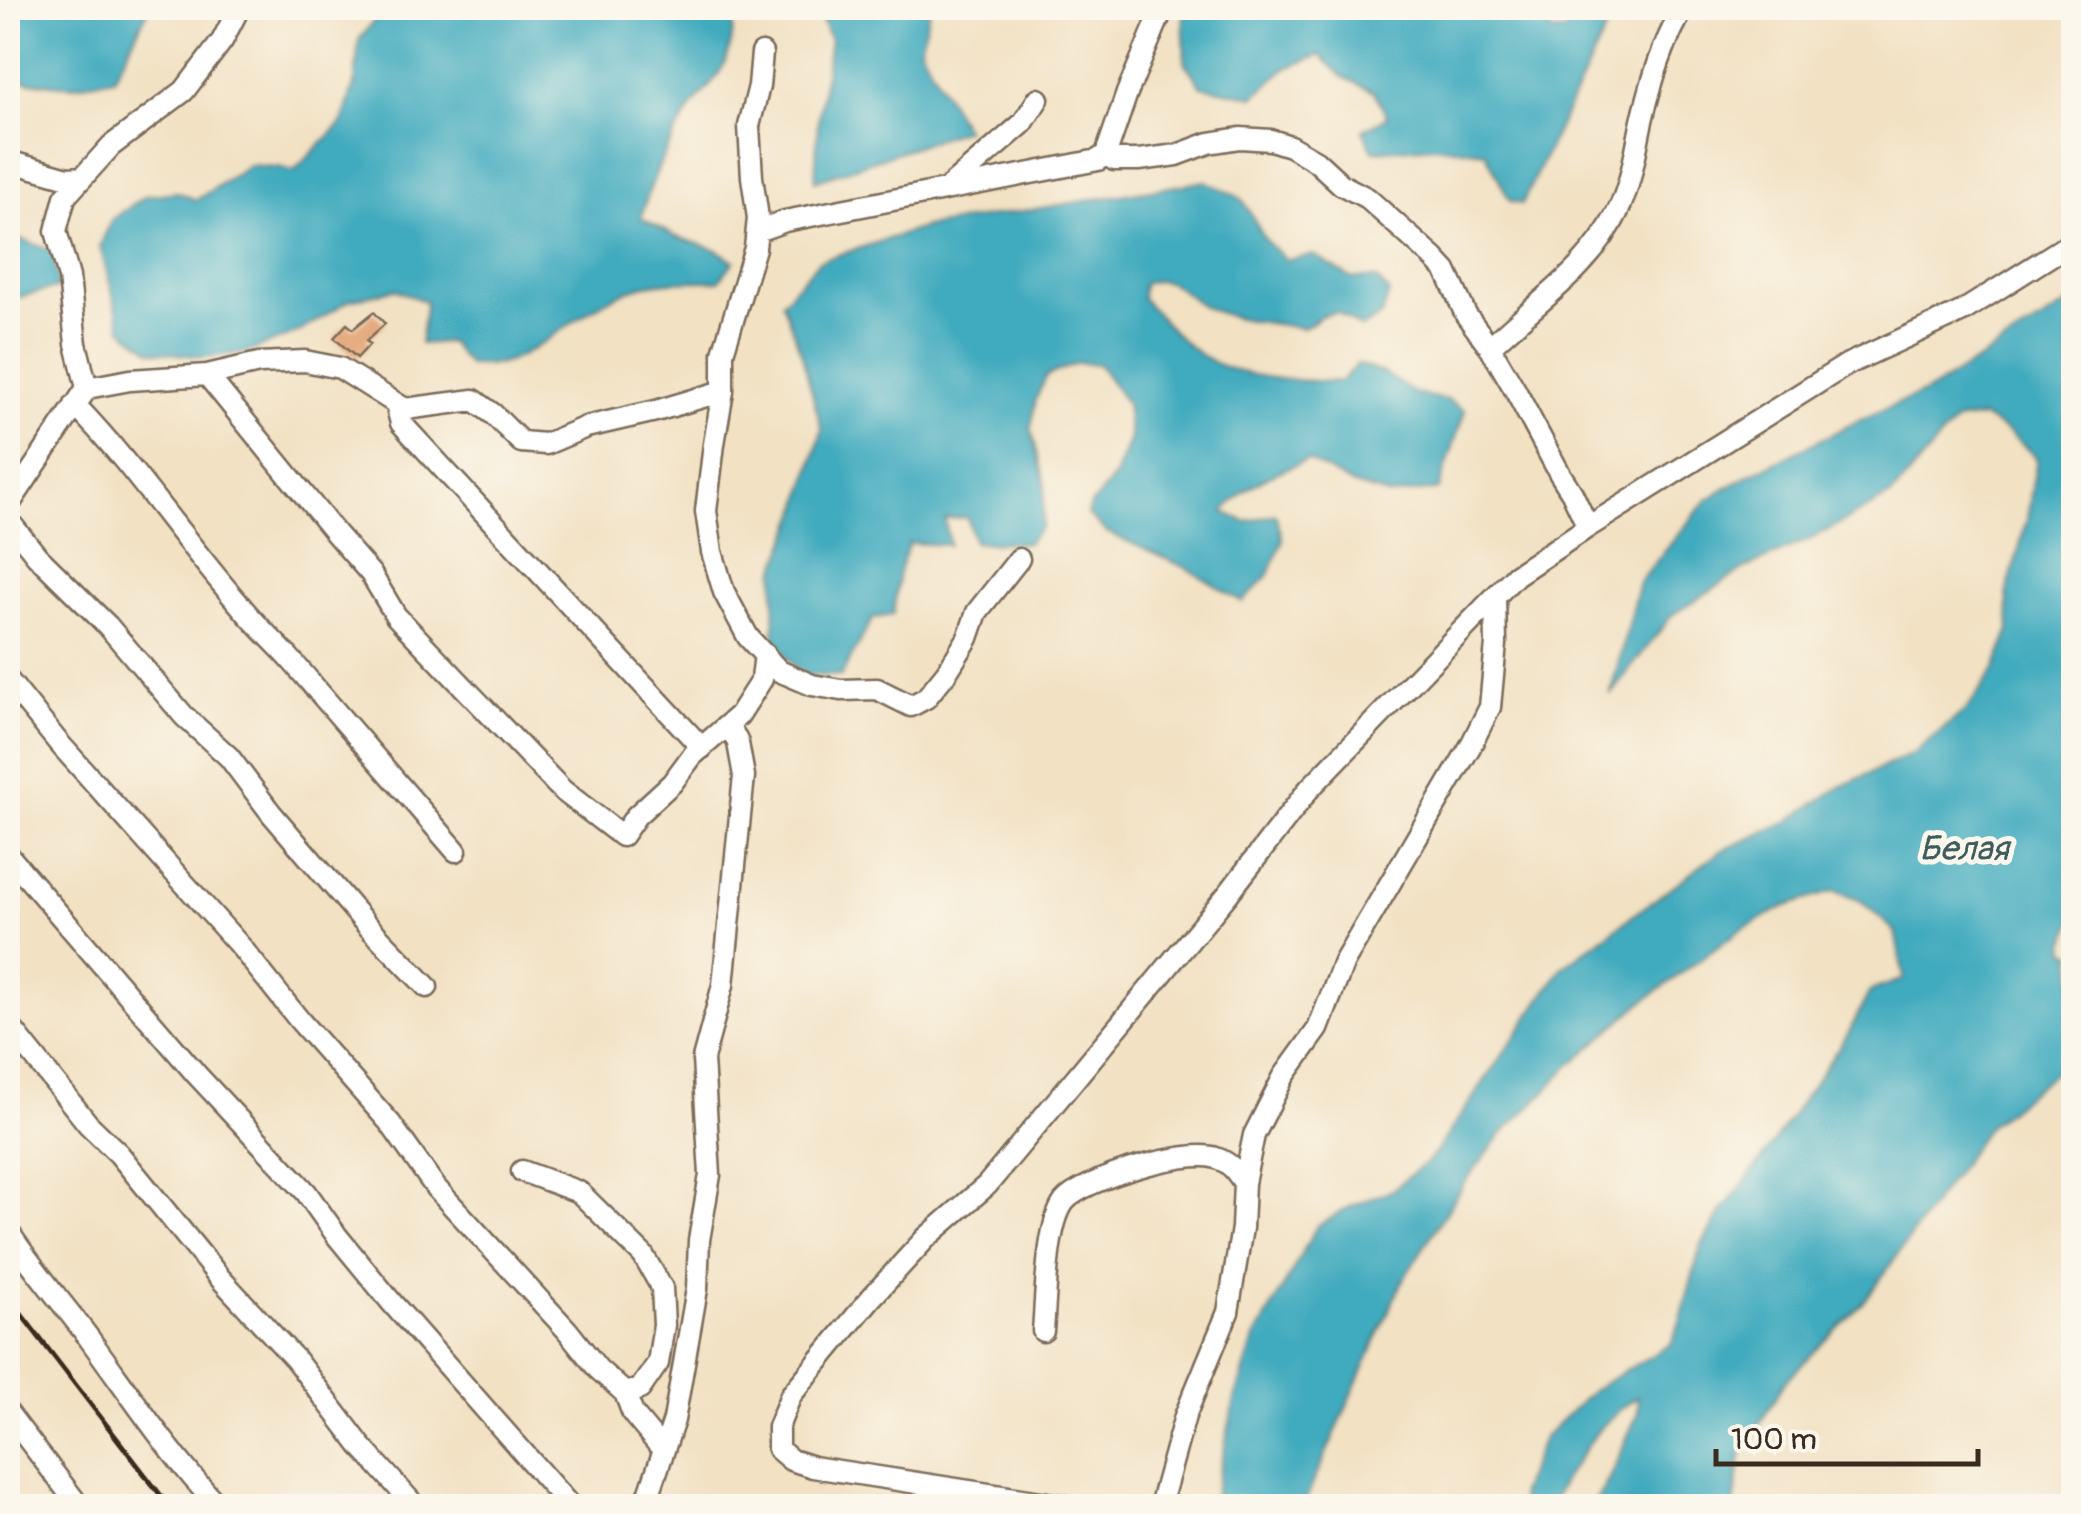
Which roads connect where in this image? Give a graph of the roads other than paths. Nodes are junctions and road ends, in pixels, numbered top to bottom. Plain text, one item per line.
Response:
1 (239, 8) edge
2 (1163, 8) edge
3 (1684, 8) edge
4 (762, 52) dead end
5 (1038, 99) dead end
6 (1106, 154) junction
7 (8, 162) edge
8 (83, 178) junction
9 (949, 188) junction
10 (757, 231) junction
11 (2074, 241) edge
12 (1490, 347) junction
13 (207, 375) junction
14 (723, 391) junction
15 (81, 397) junction
16 (396, 404) junction
17 (15, 480) edge
18 (8, 506) edge
19 (8, 520) edge
20 (1588, 527) junction
21 (1020, 558) dead end
22 (1496, 597) junction
23 (765, 654) junction
24 (8, 680) edge
25 (728, 725) junction
26 (702, 748) junction
27 (456, 852) dead end
28 (8, 855) edge
29 (427, 987) dead end
30 (8, 1024) edge
31 (522, 1171) dead end
32 (1244, 1183) junction
33 (8, 1231) edge
34 (1043, 1331) dead end
35 (625, 1392) junction
36 (8, 1413) edge
37 (664, 1450) junction
38 (79, 1506) edge
39 (218, 1506) edge
40 (415, 1506) edge
41 (570, 1506) edge
42 (645, 1506) edge
43 (1067, 1506) edge
44 (1160, 1506) edge

1 - 8 street
2 - 6 street
3 - 12 street
4 - 10 street
5 - 9 street
6 - 9 street
6 - 12 street
7 - 8 street
8 - 15 street
9 - 10 street
10 - 14 street
11 - 20 street
12 - 20 street
13 - 15 street
13 - 16 street
13 - 26 street
14 - 16 street
14 - 23 street
15 - 17 street
15 - 27 street
16 - 26 street
17 - 18 street
19 - 29 street
20 - 22 street
21 - 23 street
22 - 32 street
22 - 43 street
23 - 25 street
24 - 35 street
25 - 26 street
25 - 37 street
28 - 41 street
30 - 40 street
31 - 35 street
32 - 34 street
32 - 44 street
33 - 39 street
35 - 37 street
36 - 38 street
37 - 42 street

